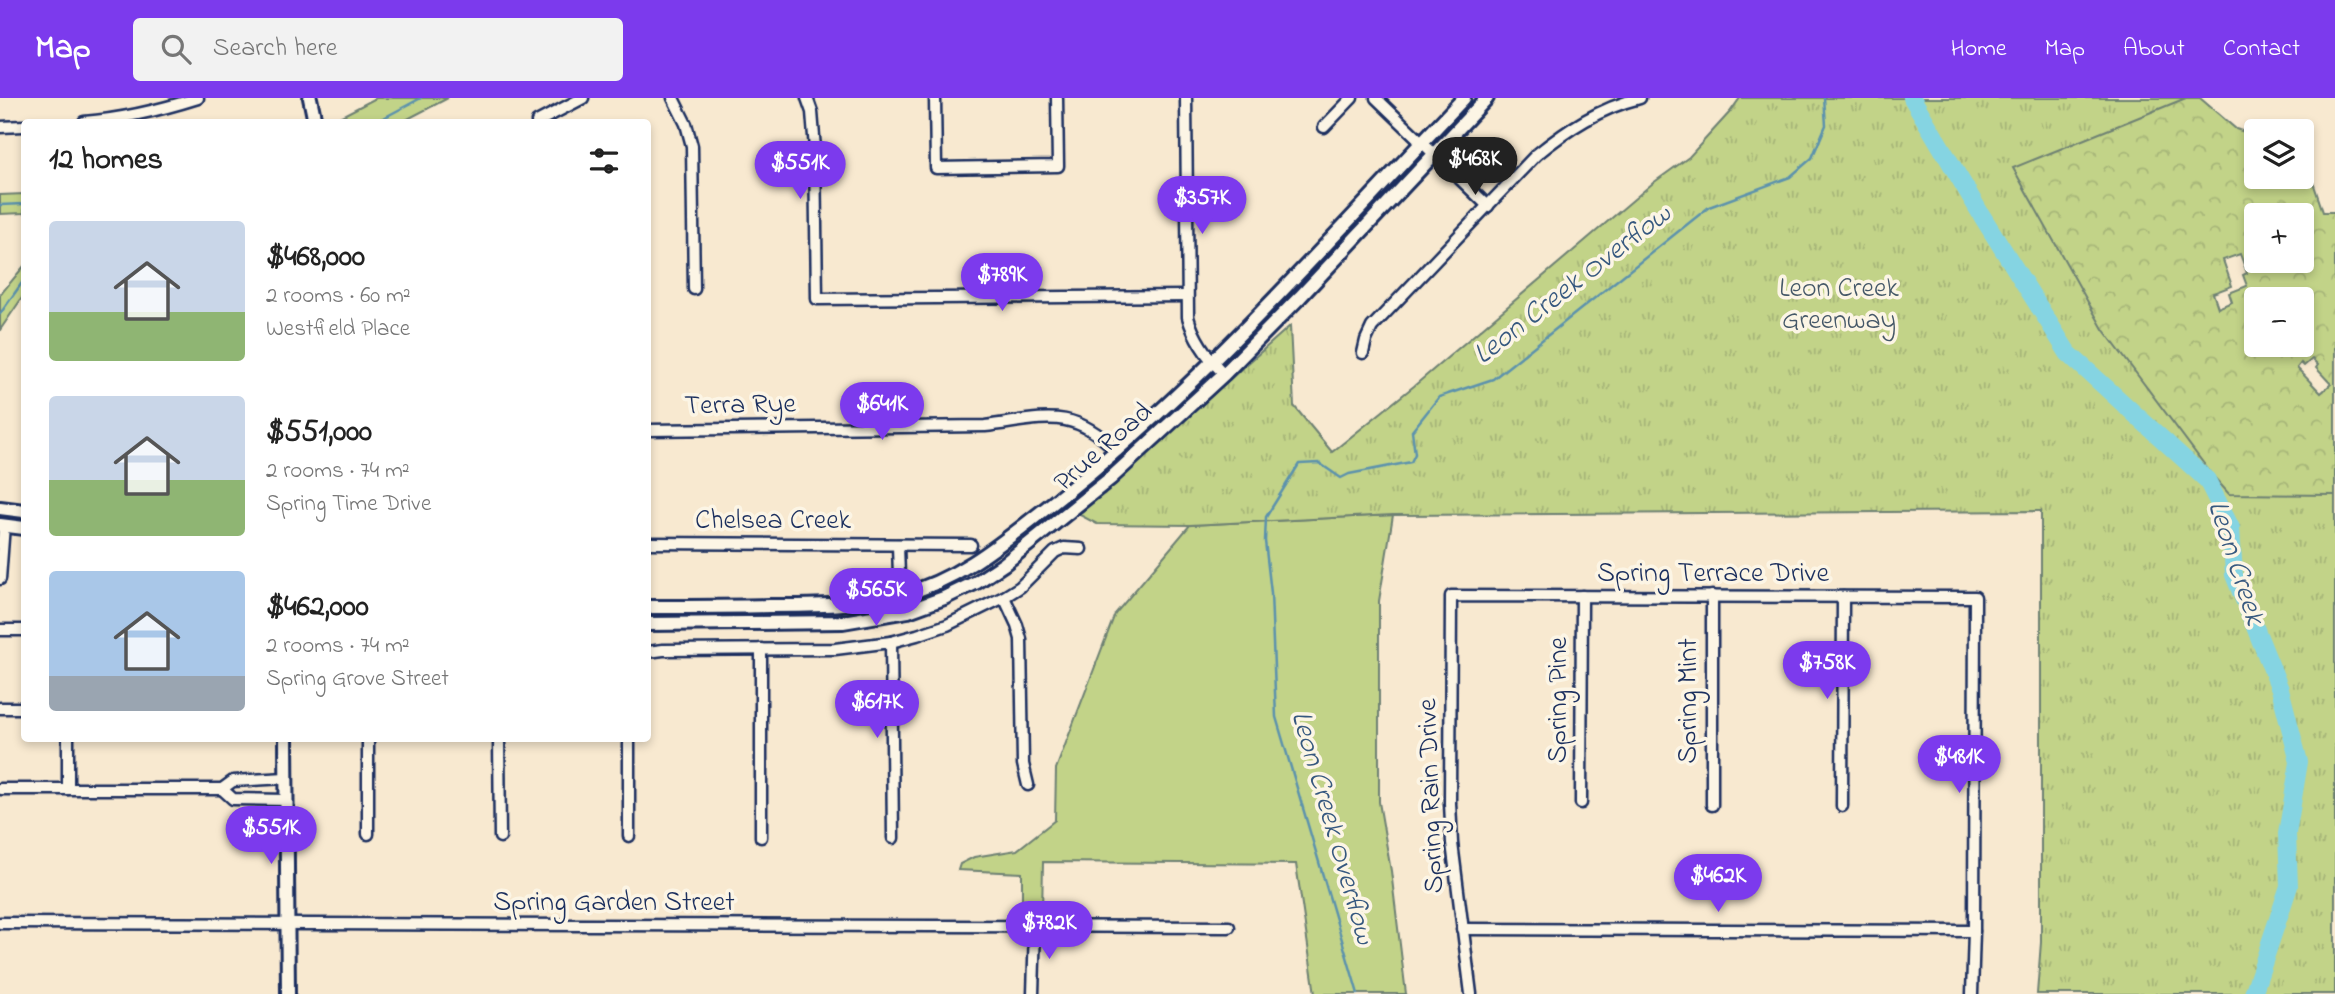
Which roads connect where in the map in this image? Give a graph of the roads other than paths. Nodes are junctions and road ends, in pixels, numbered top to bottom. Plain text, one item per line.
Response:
1 (198, 98) edge
2 (310, 98) edge
3 (583, 98) edge
4 (673, 98) edge
5 (807, 98) edge
6 (935, 98) edge
7 (1057, 98) edge
8 (1186, 98) edge
9 (1352, 98) edge
10 (1376, 98) edge
11 (1464, 98) edge
12 (1487, 98) edge
13 (1640, 98) edge
14 (167, 103) edge
15 (117, 119) edge
16 (314, 119) edge
17 (546, 119) edge
18 (21, 126) edge
19 (0, 127) edge
20 (1324, 127) dead end
21 (1422, 142) junction
22 (1434, 153) junction
23 (1488, 206) junction
24 (694, 289) dead end
25 (1187, 296) junction
26 (1363, 353) dead end
27 (1212, 362) junction
28 (1224, 374) junction
29 (651, 430) edge
30 (1117, 451) junction
31 (0, 508) edge
32 (21, 511) edge
33 (21, 520) edge
34 (1, 522) edge
35 (21, 527) edge
36 (651, 543) edge
37 (898, 545) junction
38 (971, 545) dead end
39 (1081, 548) dead end
40 (0, 560) edge
41 (899, 576) dead end
42 (0, 579) edge
43 (1451, 596) joint
44 (1582, 596) junction
45 (1712, 596) junction
46 (1004, 597) junction
47 (1843, 597) junction
48 (842, 605) junction
49 (651, 607) edge
50 (843, 622) junction
51 (651, 624) edge
52 (0, 629) edge
53 (21, 629) edge
54 (891, 642) junction
55 (761, 649) junction
56 (651, 652) edge
57 (0, 708) edge
58 (21, 708) edge
59 (68, 742) edge
60 (286, 742) edge
61 (368, 742) edge
62 (499, 742) edge
63 (629, 742) edge
64 (286, 778) junction
65 (249, 779) junction
66 (1028, 785) dead end
67 (0, 789) edge
68 (68, 789) junction
69 (222, 789) junction
70 (249, 800) junction
71 (286, 800) junction
72 (1581, 803) dead end
73 (1712, 805) dead end
74 (1842, 806) dead end
75 (368, 834) dead end
76 (629, 836) dead end
77 (500, 837) dead end
78 (761, 837) dead end
79 (893, 838) dead end
80 (0, 923) edge
81 (288, 925) junction
82 (1035, 927) junction
83 (1229, 927) dead end
84 (1462, 929) junction
85 (1974, 931) junction
86 (288, 994) edge
87 (1033, 994) edge
88 (1471, 994) edge
89 (1972, 994) edge

1 - 14 street
2 - 16 main road
3 - 17 street
4 - 24 street
5 - 25 street
6 - 7 street
8 - 25 street
9 - 20 street
10 - 21 street
11 - 21 main road, Prue Road
12 - 22 main road, Prue Road
13 - 23 street
14 - 15 street
18 - 19 street
21 - 22 street
21 - 27 main road, Prue Road
22 - 23 street
22 - 28 main road, Prue Road
23 - 26 street
25 - 27 street
27 - 28 street
27 - 30 main road, Prue Road
28 - 50 main road, Prue Road
29 - 30 street, Terra Rye
30 - 48 main road, Prue Road
31 - 32 main road
33 - 34 main road
34 - 35 main road
34 - 40 street
36 - 37 street, Chelsea Creek
37 - 38 street, Chelsea Creek
37 - 41 street
39 - 46 street
40 - 42 street
43 - 44 street, Spring Terrace Drive
43 - 84 street, Spring Rain Drive
44 - 45 street, Spring Terrace Drive
44 - 72 street, Spring Pine
45 - 47 street, Spring Terrace Drive
45 - 73 street, Spring Mint
46 - 54 street
46 - 66 street
47 - 74 street
47 - 85 street, Spring Terrace Drive
48 - 49 main road, Prue Road
48 - 50 main road
50 - 51 main road, Prue Road
52 - 53 street
54 - 55 street
54 - 79 street
55 - 56 street
55 - 78 street
57 - 58 street
59 - 68 street
60 - 64 main road
61 - 75 street
62 - 77 street
63 - 76 street
64 - 65 street
64 - 71 main road
65 - 69 street
65 - 70 street
67 - 68 street
68 - 69 street
69 - 70 street
70 - 71 street
71 - 81 main road
80 - 81 street, Spring Garden Street
81 - 82 street, Spring Garden Street
81 - 86 main road
82 - 83 street, Spring Garden Street
82 - 87 street
84 - 85 street
84 - 88 street, Spring Rain Drive
85 - 89 street

